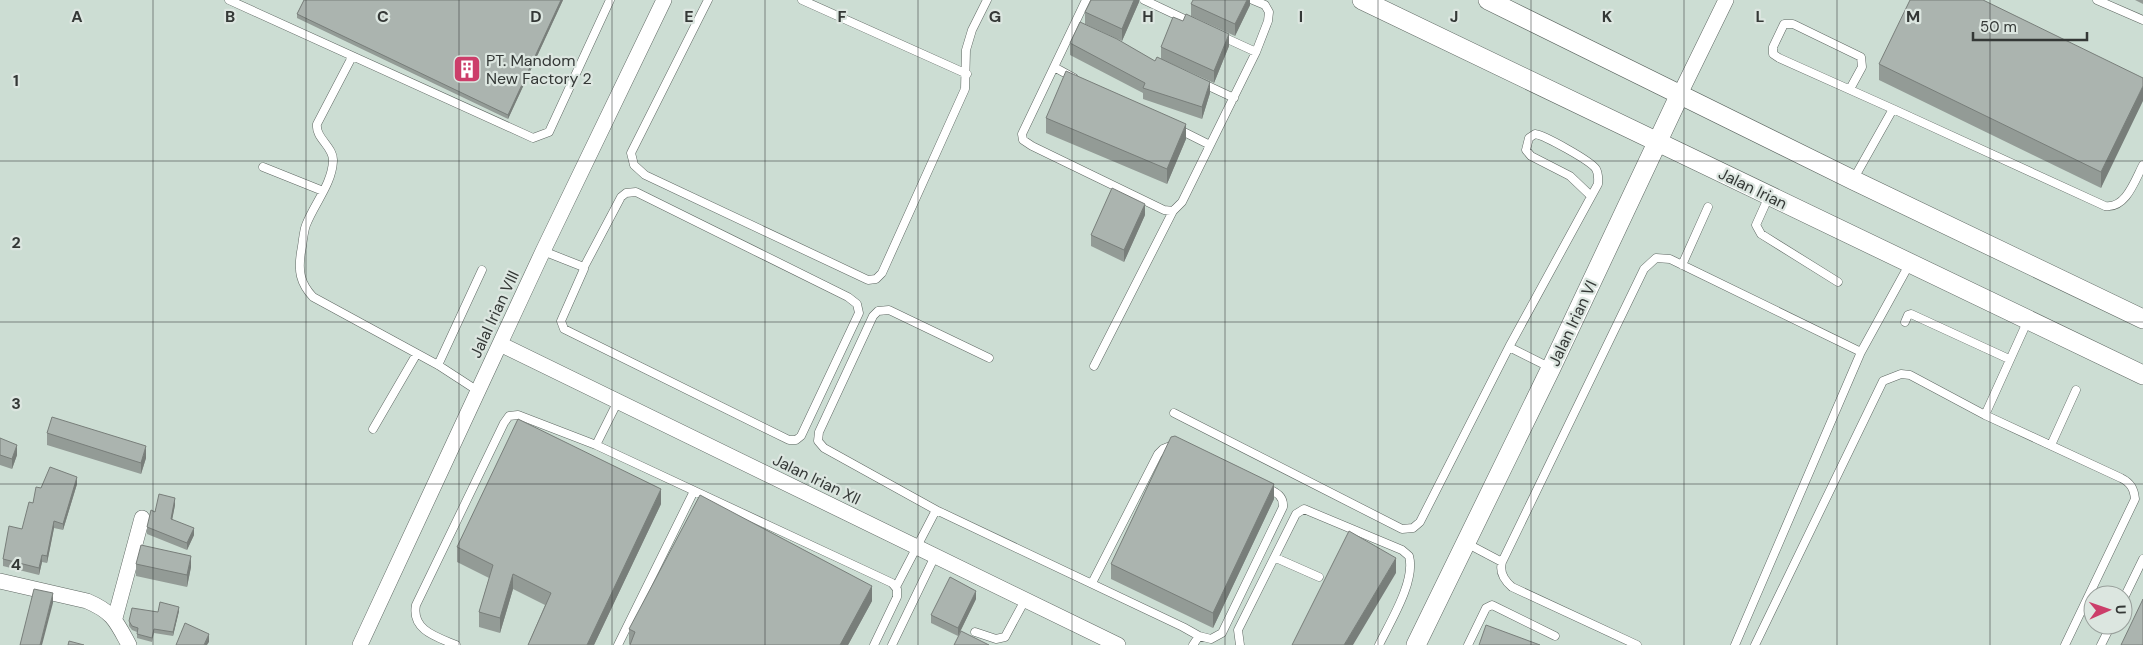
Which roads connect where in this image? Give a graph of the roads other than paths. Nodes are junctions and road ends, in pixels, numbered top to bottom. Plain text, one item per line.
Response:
1 (230, 0) edge
2 (610, 0) edge
3 (664, 0) edge
4 (708, 0) edge
5 (802, 0) edge
6 (986, 0) edge
7 (1086, 0) edge
8 (1144, 0) edge
9 (1253, 0) edge
10 (1362, 0) edge
11 (1488, 0) edge
12 (1726, 0) edge
13 (2097, 0) edge
14 (2143, 20) edge
15 (1074, 25) junction
16 (1204, 28) edge
17 (1083, 29) edge
18 (1213, 32) edge
19 (1256, 52) junction
20 (352, 57) junction
21 (1054, 68) junction
22 (967, 74) junction
23 (1190, 78) edge
24 (1080, 80) edge
25 (1850, 90) junction
26 (1680, 94) junction
27 (1234, 98) junction
28 (1893, 109) junction
29 (1167, 123) edge
30 (1656, 142) junction
31 (1210, 145) junction
32 (2143, 165) edge
33 (262, 167) dead end
34 (1853, 180) junction
35 (323, 191) junction
36 (1591, 196) junction
37 (1769, 196) junction
38 (1708, 208) dead end
39 (1173, 211) junction
40 (543, 251) junction
41 (1910, 263) junction
42 (1682, 265) junction
43 (584, 268) junction
44 (482, 270) dead end
45 (1838, 282) dead end
46 (2143, 319) edge
47 (2028, 320) junction
48 (1905, 322) dead end
49 (500, 344) junction
50 (1508, 347) junction
51 (1861, 352) junction
52 (416, 356) junction
53 (989, 358) dead end
54 (2009, 359) junction
55 (438, 365) junction
56 (1094, 366) dead end
57 (1551, 368) junction
58 (2143, 375) edge
59 (2076, 390) dead end
60 (478, 391) junction
61 (618, 401) junction
62 (1174, 413) dead end
63 (1985, 415) junction
64 (373, 429) dead end
65 (596, 445) junction
66 (1180, 445) edge
67 (2051, 445) junction
68 (1260, 484) edge
69 (694, 491) junction
70 (936, 510) junction
71 (142, 518) dead end
72 (1466, 543) junction
73 (917, 547) junction
74 (935, 556) junction
75 (1276, 558) junction
76 (2143, 559) edge
77 (1502, 562) junction
78 (1319, 576) dead end
79 (0, 581) edge
80 (1092, 583) junction
81 (2130, 585) edge
82 (896, 587) junction
83 (1025, 600) junction
84 (115, 618) junction
85 (976, 632) dead end
86 (1199, 636) junction
87 (1554, 636) dead end
88 (129, 645) edge
89 (360, 645) edge
90 (456, 645) edge
91 (618, 645) edge
92 (874, 645) edge
93 (892, 645) edge
94 (1118, 645) edge
95 (1193, 645) edge
96 (1240, 645) edge
97 (1379, 645) edge
98 (1416, 645) edge
99 (1468, 645) edge
100 (1637, 645) edge
101 (1735, 645) edge
102 (1755, 645) edge
103 (2065, 645) edge

1 - 20 lane
2 - 20 lane
3 - 40 street, Jalal Irian VIII
4 - 22 lane
5 - 22 lane
6 - 22 lane
7 - 15 lane
8 - 16 lane
9 - 19 lane
10 - 30 street, Jalan Irian
11 - 26 street
12 - 26 street, Jalan Irian VI
13 - 14 lane
15 - 17 lane
15 - 21 lane
18 - 19 lane
19 - 27 lane
20 - 35 lane
21 - 24 lane
21 - 39 lane
23 - 27 lane
25 - 25 lane
25 - 28 lane
26 - 30 street, Jalan Irian VI
26 - 34 street
27 - 31 lane
28 - 32 lane
28 - 34 lane
29 - 31 lane
30 - 37 street, Jalan Irian
30 - 57 street, Jalan Irian VI
31 - 39 lane
33 - 35 lane
34 - 46 street
35 - 52 lane
36 - 36 lane
36 - 50 lane
37 - 41 street, Jalan Irian
37 - 45 lane
38 - 42 lane
39 - 56 lane
40 - 43 lane
40 - 49 street, Jalal Irian VIII
41 - 47 street, Jalan Irian
41 - 51 lane
42 - 51 lane
42 - 77 lane
43 - 43 lane
44 - 55 lane
47 - 54 lane
47 - 58 street, Jalan Irian
48 - 54 lane
49 - 60 street, Jalal Irian VIII
49 - 61 street, Jalan Irian XII
50 - 57 lane
50 - 62 lane
51 - 101 lane
52 - 55 lane
52 - 64 lane
53 - 70 lane
54 - 63 lane
55 - 60 lane
57 - 72 street, Jalan Irian VI
59 - 67 lane
60 - 89 street, Jalal Irian VIII
61 - 65 lane
61 - 73 street, Jalan Irian XII
63 - 67 lane
63 - 102 lane
65 - 69 lane
65 - 90 lane
66 - 80 lane
67 - 103 lane
68 - 86 lane
69 - 82 lane
69 - 91 lane
70 - 73 lane
70 - 80 lane
71 - 84 street
72 - 77 lane
72 - 98 street, Jalan Irian VI
73 - 74 street, Jalan Irian XII
73 - 82 lane
74 - 83 street, Jalan Irian XII
74 - 93 lane
75 - 78 lane
75 - 96 lane
75 - 97 lane
76 - 81 lane
77 - 100 lane
79 - 84 street
80 - 86 lane
82 - 92 lane
83 - 85 lane
83 - 94 street, Jalan Irian XII
84 - 88 street
86 - 95 lane
87 - 99 lane

